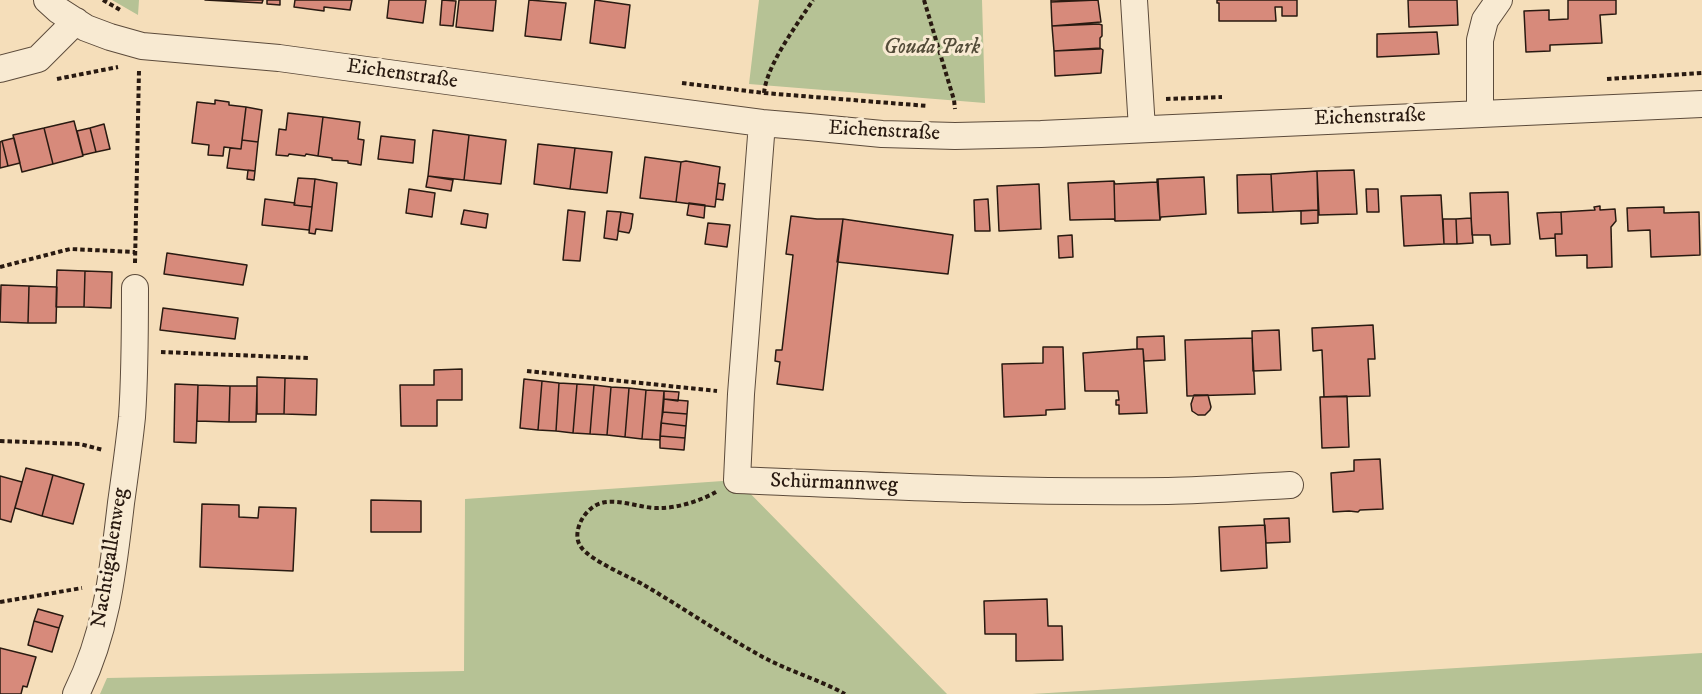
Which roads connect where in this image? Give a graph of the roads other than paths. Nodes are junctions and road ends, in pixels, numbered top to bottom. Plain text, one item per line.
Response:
1 (47, 0) edge
2 (1134, 0) edge
3 (1499, 0) edge
4 (75, 21) junction
5 (0, 69) edge
6 (1702, 104) edge
7 (1480, 114) junction
8 (762, 123) junction
9 (1142, 129) junction
10 (135, 288) road end
11 (1290, 485) dead end
12 (76, 694) edge

1 - 4 street, Eichenstraße
2 - 9 street
3 - 7 street
4 - 5 street
4 - 8 street, Eichenstraße
6 - 7 street, Eichenstraße
7 - 9 street, Eichenstraße
8 - 9 street, Eichenstraße
8 - 11 street, Schürmannweg
10 - 12 street, Nachtigallenweg

